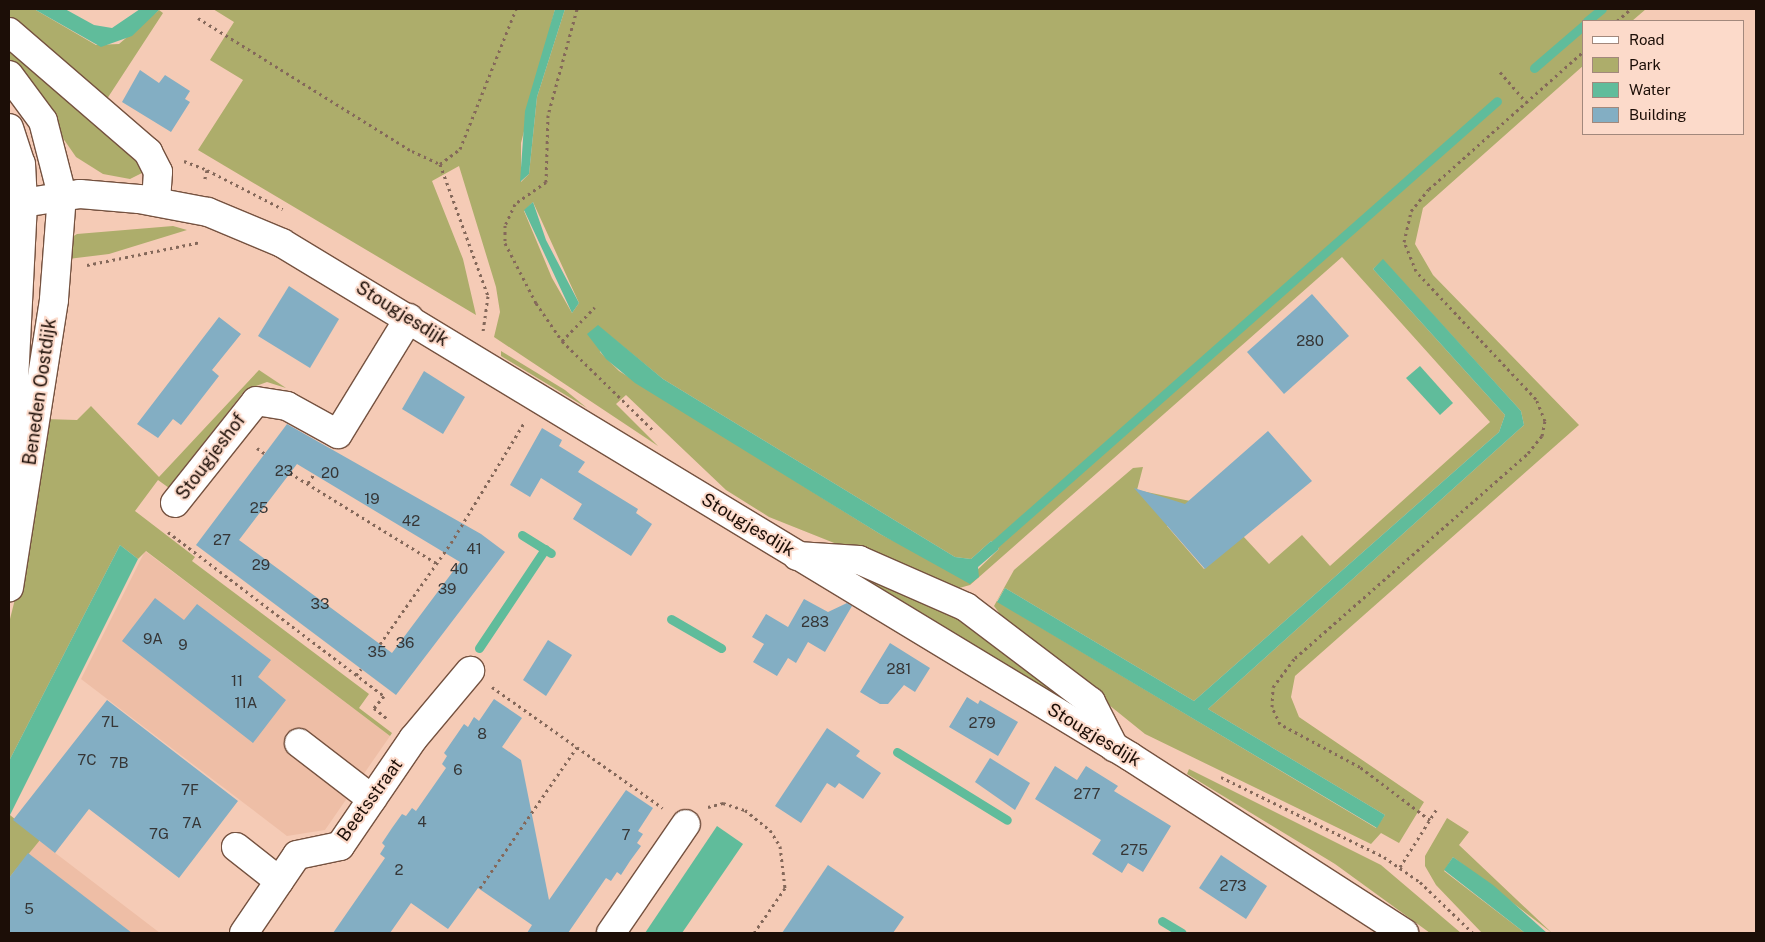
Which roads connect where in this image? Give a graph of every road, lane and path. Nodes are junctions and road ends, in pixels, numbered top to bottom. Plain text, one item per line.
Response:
1 (516, 9) edge
2 (577, 9) edge
3 (1631, 9) edge
4 (198, 18) dead end
5 (1618, 20) edge
6 (9, 32) edge
7 (1582, 53) edge
8 (1500, 72) dead end
9 (9, 75) edge
10 (1526, 102) junction
11 (9, 128) edge
12 (440, 164) junction
13 (62, 195) junction
14 (156, 202) junction
15 (23, 203) junction
16 (190, 244) dead end
17 (58, 267) junction
18 (594, 307) dead end
19 (409, 318) junction
20 (486, 321) dead end
21 (562, 341) junction
22 (590, 372) dead end
23 (539, 398) junction
24 (290, 473) dead end
25 (314, 474) dead end
26 (9, 483) edge
27 (308, 483) junction
28 (175, 503) joint
29 (797, 556) junction
30 (438, 564) junction
31 (9, 588) edge
32 (380, 644) dead end
33 (361, 669) dead end
34 (470, 671) joint
35 (356, 675) junction
36 (413, 739) junction
37 (298, 743) dead end
38 (577, 747) junction
39 (1114, 747) junction
40 (1215, 775) dead end
41 (372, 799) junction
42 (1438, 807) dead end
43 (1430, 820) junction
44 (686, 824) junction
45 (236, 847) dead end
46 (1400, 867) junction
47 (279, 881) junction
48 (480, 888) dead end
49 (244, 933) edge
50 (610, 933) edge
51 (754, 933) edge
52 (1404, 933) edge
53 (1473, 933) edge

1 - 12 path
2 - 21 path
3 - 5 path
4 - 12 path
6 - 14 street
7 - 10 path
8 - 10 path
9 - 13 street
10 - 43 path
11 - 15 street
12 - 20 path
13 - 14 street, Stougjesdijk
13 - 15 street, Stougjesdijk
13 - 17 street, Beneden Oostdijk
14 - 19 street, Stougjesdijk
15 - 26 street, Beneden Oostdijk
16 - 17 path
17 - 31 street, Beneden Oostdijk
18 - 21 path
19 - 23 street, Stougjesdijk
19 - 28 street, Stougjeshof
21 - 22 path
23 - 29 street, Stougjesdijk
23 - 30 path
24 - 27 path
25 - 27 path
27 - 30 path
28 - 35 path, Stougjeshof
29 - 39 street, Stougjesdijk
29 - 39 street
30 - 32 path
33 - 35 path
34 - 36 street, Beetsstraat
34 - 38 path
35 - 36 path, Stougjeshof
36 - 41 street, Beetsstraat
37 - 41 street
38 - 44 path
38 - 48 path
39 - 52 street, Stougjesdijk
40 - 46 path
41 - 47 street, Beetsstraat
42 - 43 path
43 - 46 path
44 - 50 street
44 - 51 path
45 - 47 street
46 - 53 path
47 - 49 street, Beetsstraat

